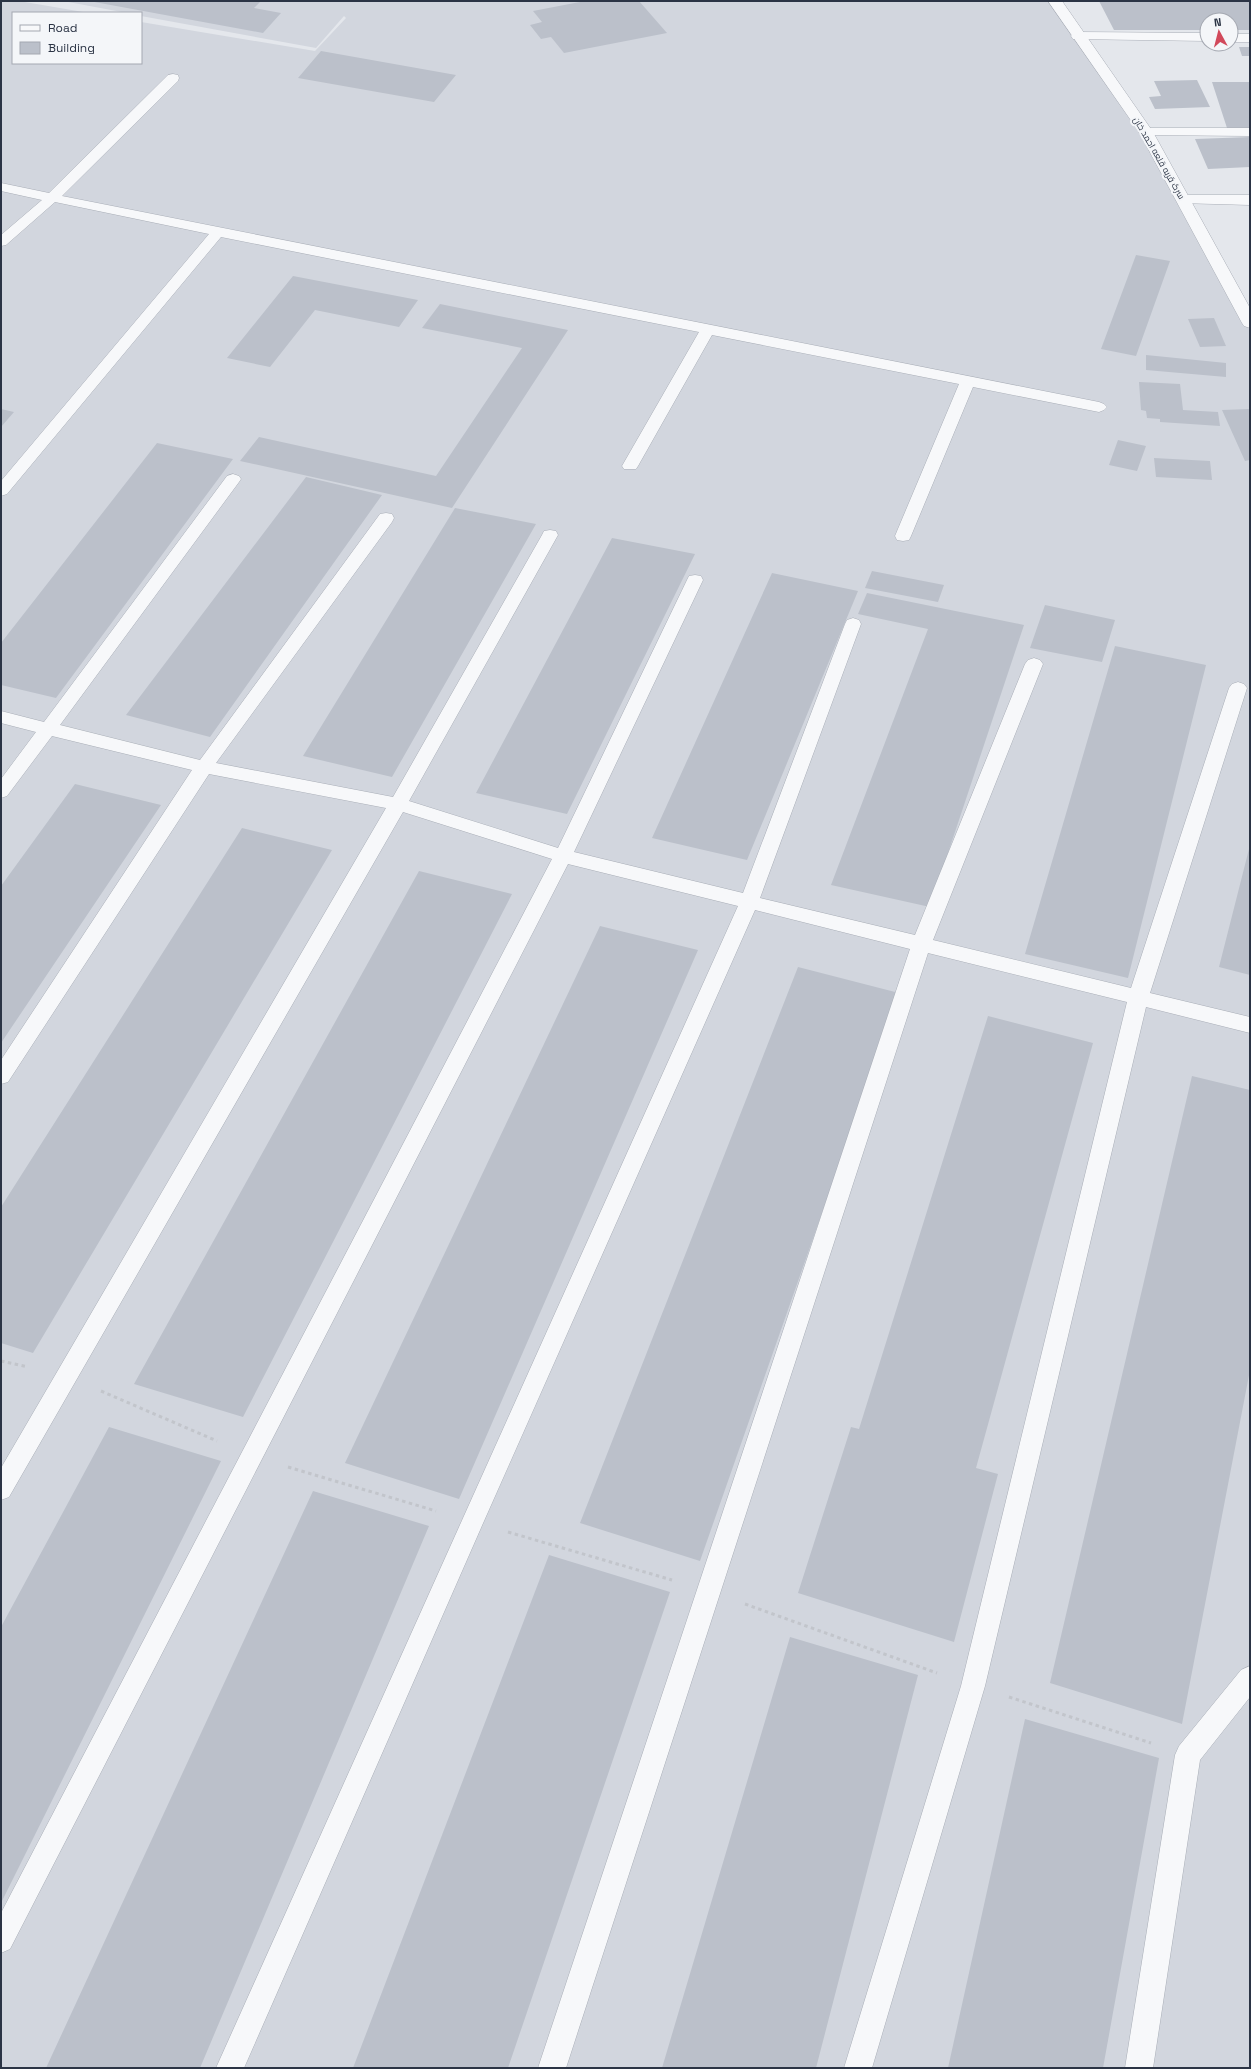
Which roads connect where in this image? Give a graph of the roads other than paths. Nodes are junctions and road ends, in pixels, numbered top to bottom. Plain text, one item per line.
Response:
1 (1055, 1) edge
2 (1078, 36) junction
3 (1199, 37) edge
4 (1239, 38) edge
5 (1250, 38) edge
6 (173, 78) dead end
7 (1146, 132) junction
8 (1250, 132) edge
9 (1, 187) edge
10 (52, 198) junction
11 (1184, 200) junction
12 (1250, 200) edge
13 (218, 232) junction
14 (1, 242) edge
15 (1249, 318) edge
16 (708, 329) junction
17 (968, 381) junction
18 (1099, 407) dead end
19 (630, 466) dead end
20 (233, 479) dead end
21 (1, 491) edge
22 (386, 518) dead end
23 (550, 535) dead end
24 (904, 536) dead end
25 (695, 580) dead end
26 (852, 624) dead end
27 (1034, 664) dead end
28 (1238, 688) dead end
29 (1, 717) edge
30 (48, 728) junction
31 (204, 767) junction
32 (1, 792) edge
33 (398, 804) junction
34 (563, 856) junction
35 (749, 902) junction
36 (921, 945) junction
37 (1138, 998) junction
38 (1250, 1025) edge
39 (1, 1076) edge
40 (1, 1490) edge
41 (1250, 1678) edge
42 (1, 1940) edge
43 (230, 2068) edge
44 (552, 2068) edge
45 (858, 2068) edge
46 (1139, 2068) edge

1 - 2 street, سرک قریه قلعه احمد خان
2 - 3 street
2 - 7 street, سرک قریه قلعه احمد خان
4 - 5 street
6 - 10 lane
7 - 8 street
7 - 11 street, سرک قریه قلعه احمد خان
9 - 10 lane
10 - 13 lane
10 - 14 lane
11 - 12 street
11 - 15 street, سرک قریه قلعه احمد خان
13 - 16 lane
13 - 21 lane
16 - 17 lane
16 - 19 lane
17 - 18 lane
17 - 24 lane
20 - 30 lane
22 - 31 lane
23 - 33 lane
25 - 34 lane
26 - 35 lane
27 - 36 lane
28 - 37 lane
29 - 30 lane
30 - 31 lane
30 - 32 lane
31 - 33 lane
31 - 39 lane
33 - 34 lane
33 - 40 lane
34 - 35 lane
34 - 42 lane
35 - 36 lane
35 - 43 lane
36 - 37 lane
36 - 44 lane
37 - 38 lane
37 - 45 lane
41 - 46 lane

